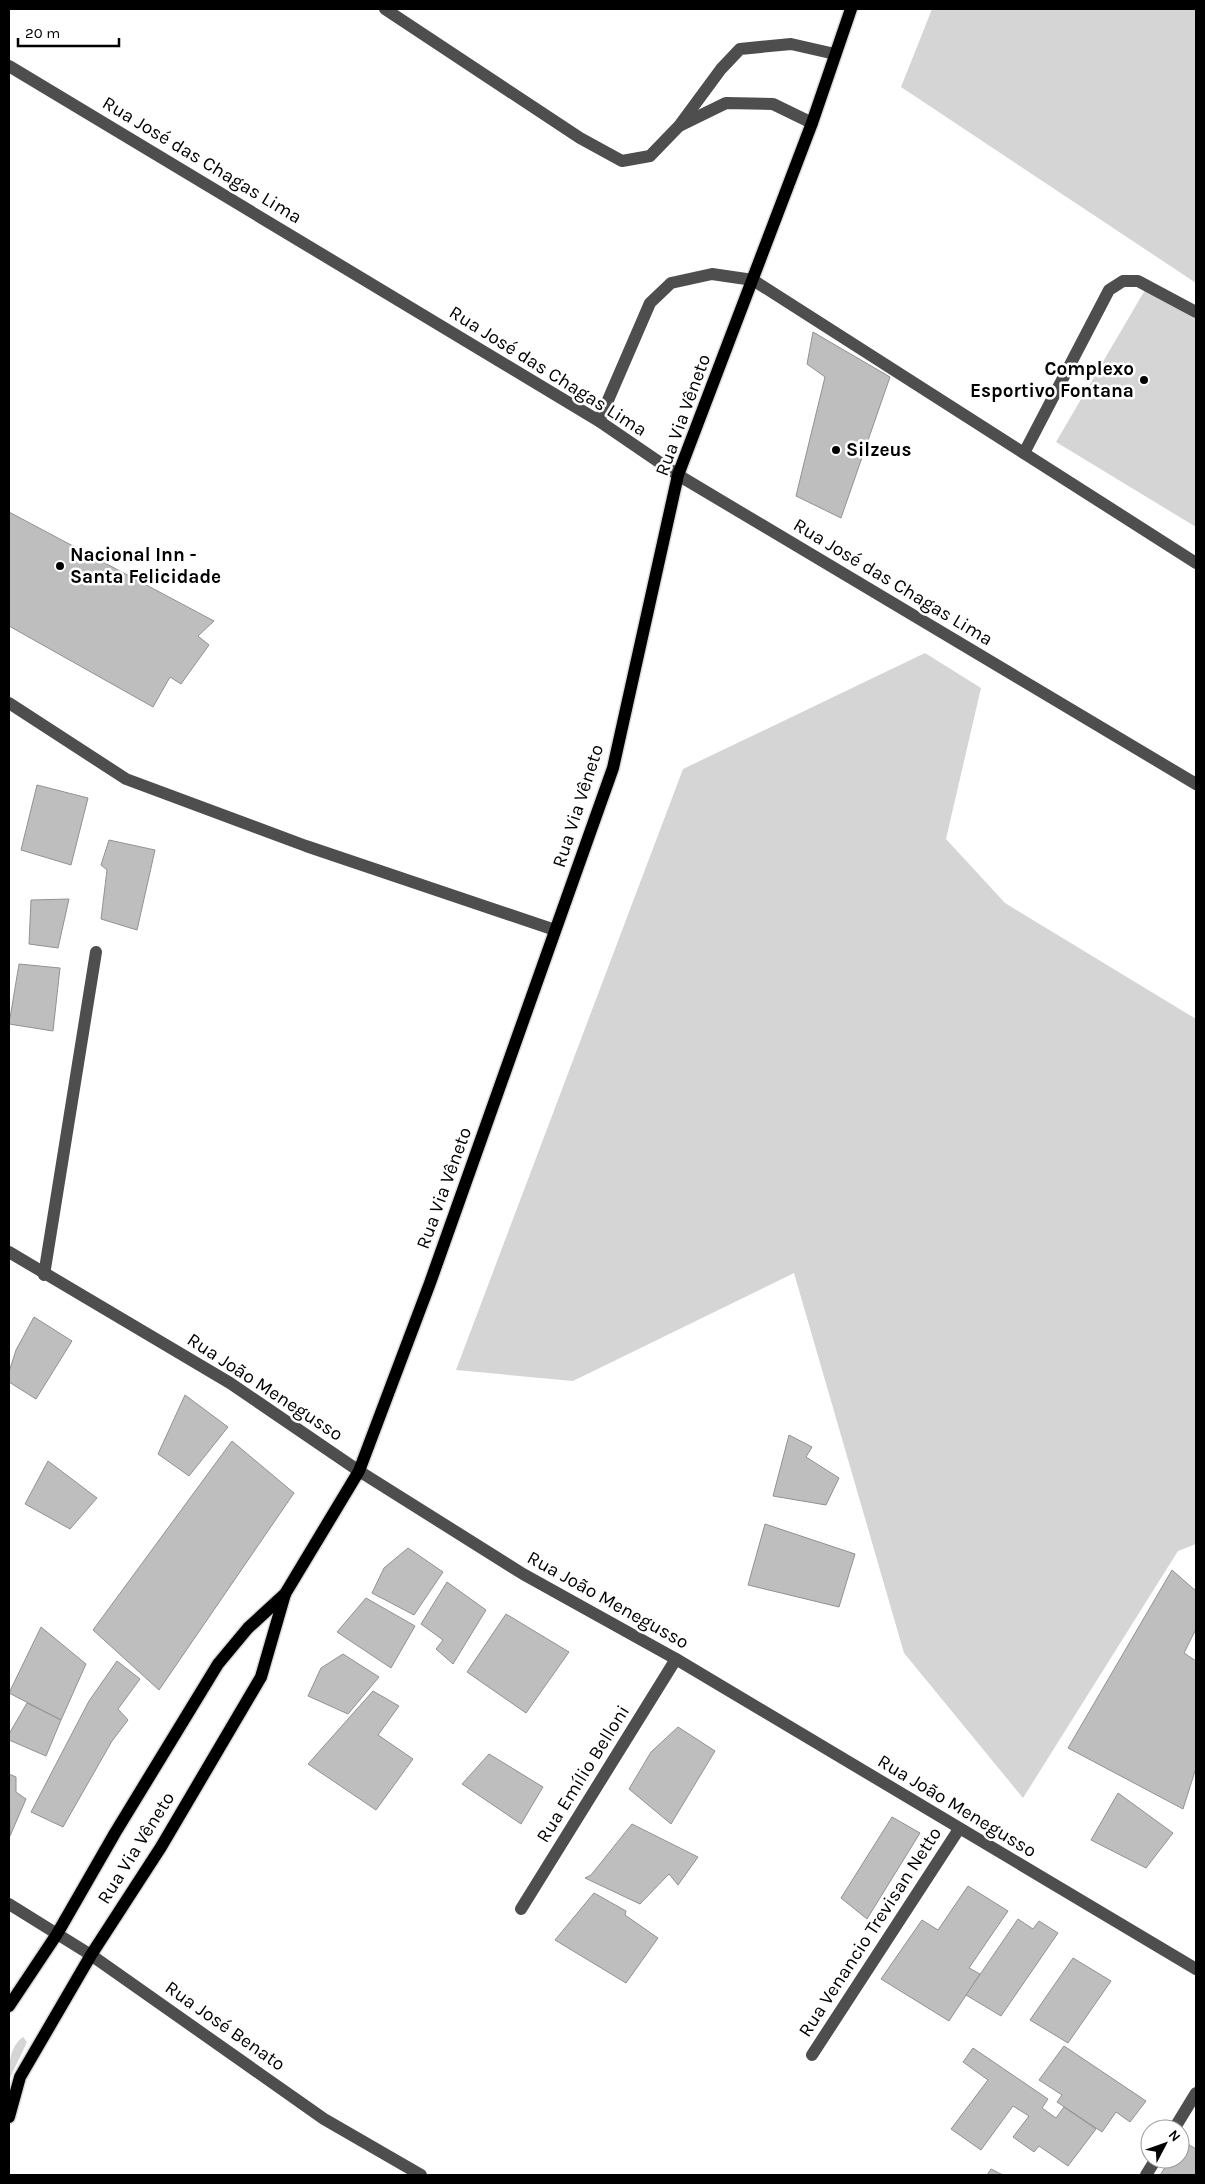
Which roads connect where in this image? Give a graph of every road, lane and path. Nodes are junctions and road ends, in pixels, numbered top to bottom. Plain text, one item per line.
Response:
1 (386, 9) edge
2 (851, 9) edge
3 (835, 54) junction
4 (9, 66) edge
5 (812, 123) junction
6 (679, 126) junction
7 (753, 280) junction
8 (1196, 312) edge
9 (599, 422) junction
10 (1024, 453) junction
11 (678, 476) junction
12 (1195, 560) edge
13 (9, 703) edge
14 (1196, 784) edge
15 (555, 930) junction
16 (96, 952) dead end
17 (9, 1252) edge
18 (44, 1275) junction
19 (359, 1471) junction
20 (285, 1594) junction
21 (676, 1659) junction
22 (960, 1829) junction
23 (9, 1904) edge
24 (521, 1909) dead end
25 (58, 1934) junction
26 (91, 1955) junction
27 (1196, 1969) edge
28 (9, 2006) edge
29 (812, 2055) dead end
30 (1196, 2093) edge
31 (9, 2118) edge
32 (1180, 2119) edge
33 (421, 2175) edge

1 - 6 street
2 - 3 main road, Rua Via Vêneto
3 - 5 main road, Rua Via Vêneto
3 - 6 street
4 - 9 street, Rua José das Chagas Lima
5 - 6 street
5 - 7 main road, Rua Via Vêneto
7 - 9 street
7 - 10 street
7 - 11 main road, Rua Via Vêneto
8 - 10 street
9 - 11 street, Rua José das Chagas Lima
10 - 12 street
11 - 14 street, Rua José das Chagas Lima
11 - 15 main road, Rua Via Vêneto
13 - 15 street
15 - 19 main road, Rua Via Vêneto
16 - 18 street
17 - 18 street, Rua João Menegusso
18 - 19 street, Rua João Menegusso
19 - 20 main road, Rua Via Vêneto
19 - 21 street, Rua João Menegusso
20 - 25 main road, Rua Via Vêneto
20 - 26 main road, Rua Via Vêneto
21 - 22 street, Rua João Menegusso
21 - 24 street, Rua Emílio Belloni
22 - 27 street, Rua João Menegusso
22 - 29 street, Rua Venancio Trevisan Netto
23 - 25 street, Rua José Benato
25 - 26 street, Rua José Benato
25 - 28 main road, Rua Via Vêneto
26 - 31 main road, Rua Via Vêneto
26 - 33 street, Rua José Benato
30 - 32 street

